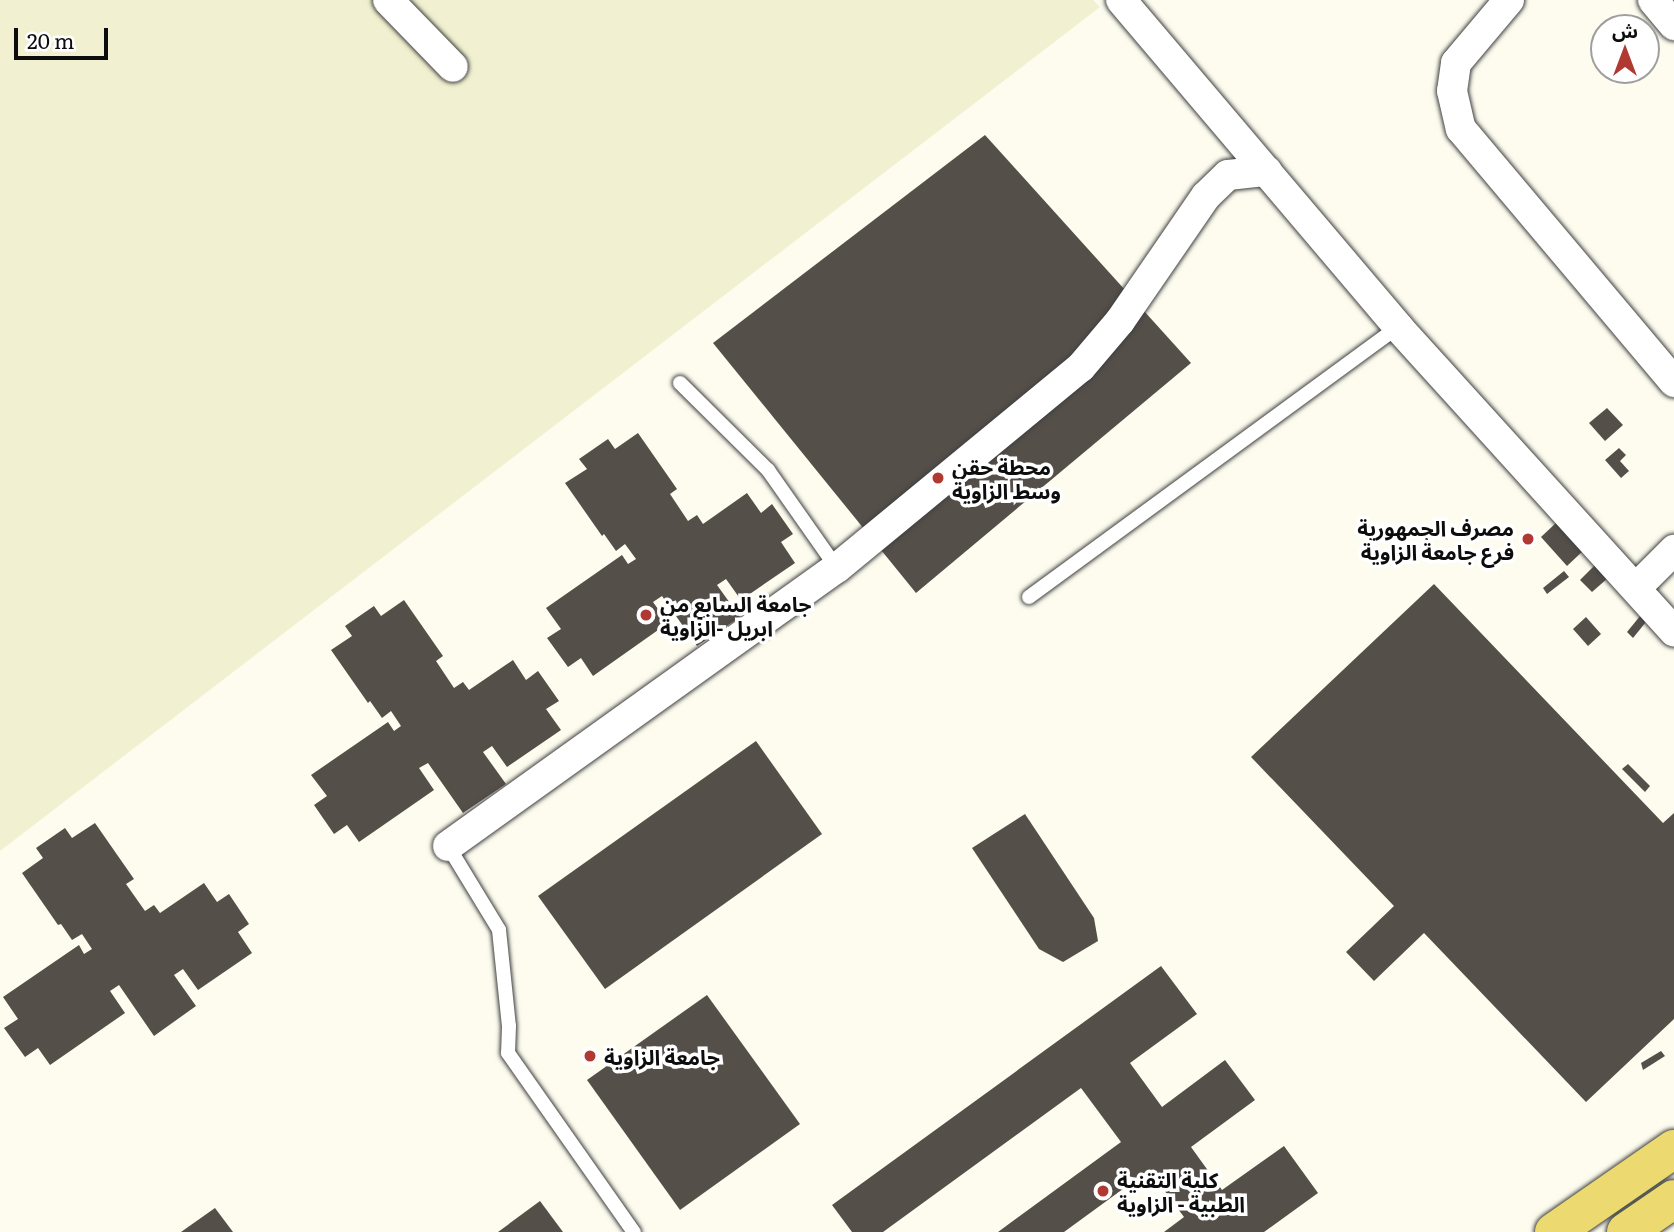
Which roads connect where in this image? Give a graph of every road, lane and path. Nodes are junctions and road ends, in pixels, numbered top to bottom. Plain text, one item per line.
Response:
1 (388, 0) edge
2 (1121, 0) edge
3 (1509, 0) edge
4 (1653, 0) edge
5 (1674, 24) edge
6 (453, 67) dead end
7 (1267, 172) junction
8 (1398, 327) junction
9 (1674, 382) edge
10 (680, 383) dead end
11 (1674, 550) edge
12 (837, 568) junction
13 (1636, 588) junction
14 (1028, 597) dead end
15 (1674, 631) edge
16 (448, 846) joint
17 (1674, 1149) edge
18 (1674, 1199) edge
19 (634, 1232) edge
20 (1554, 1232) edge
21 (1626, 1232) edge

1 - 6 street
2 - 7 street
3 - 9 street
4 - 5 street
7 - 8 street
7 - 12 street
8 - 13 street
8 - 14 lane
10 - 12 lane
11 - 13 street
12 - 16 street
13 - 15 street
16 - 19 lane
17 - 20 main road
18 - 21 main road

